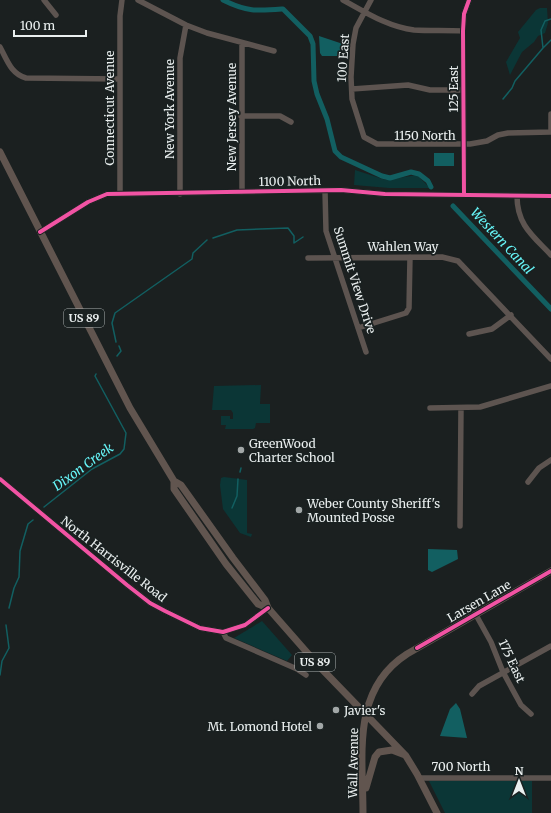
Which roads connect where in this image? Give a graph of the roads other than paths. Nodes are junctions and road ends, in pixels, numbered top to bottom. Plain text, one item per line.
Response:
1 (44, 0) edge
2 (122, 0) edge
3 (138, 0) edge
4 (343, 0) edge
5 (371, 0) edge
6 (468, 0) edge
7 (364, 12) junction
8 (56, 15) dead end
9 (186, 25) junction
10 (463, 31) junction
11 (242, 43) junction
12 (0, 47) edge
13 (274, 51) dead end
14 (120, 79) junction
15 (352, 89) junction
16 (463, 90) junction
17 (551, 114) edge
18 (241, 116) junction
19 (291, 122) dead end
20 (551, 132) edge
21 (370, 142) joint
22 (463, 145) junction
23 (0, 152) edge
24 (325, 190) junction
25 (242, 192) junction
26 (120, 193) junction
27 (180, 194) junction
28 (464, 195) junction
29 (517, 196) junction
30 (551, 196) edge
31 (40, 232) junction
32 (551, 255) edge
33 (410, 257) junction
34 (308, 258) dead end
35 (334, 258) junction
36 (511, 315) junction
37 (358, 328) junction
38 (469, 334) dead end
39 (366, 352) dead end
40 (551, 359) edge
41 (551, 386) edge
42 (430, 408) dead end
43 (461, 408) junction
44 (551, 460) edge
45 (0, 479) edge
46 (528, 482) dead end
47 (460, 526) dead end
48 (551, 571) edge
49 (268, 608) junction
50 (476, 615) junction
51 (223, 632) junction
52 (551, 646) edge
53 (503, 672) junction
54 (306, 675) dead end
55 (472, 694) dead end
56 (365, 712) junction
57 (530, 714) dead end
58 (406, 756) junction
59 (419, 778) junction
60 (551, 778) edge
61 (363, 798) junction
62 (363, 813) edge
63 (437, 813) edge

1 - 8 street
2 - 14 street, Connecticut Avenue
3 - 9 street
4 - 7 street
5 - 7 street, 100 East
6 - 10 street, 125 East
7 - 10 street
7 - 15 street, 100 East
9 - 11 street
9 - 27 street, New York Avenue
10 - 16 street, 125 East
11 - 13 street
11 - 18 street, New Jersey Avenue
12 - 14 street
14 - 26 street, Connecticut Avenue
15 - 16 street
15 - 21 street, 100 East
16 - 22 street, 125 East
17 - 20 street
18 - 19 street
18 - 25 street, New Jersey Avenue
20 - 22 street, 1150 North
21 - 22 street, 1150 North
22 - 28 street, 125 East
23 - 31 main road, US 89
24 - 25 street, 1100 North
24 - 28 street, 1100 North
24 - 35 street, Summit View Drive
25 - 27 street, 1100 North
26 - 27 street, 1100 North
26 - 31 street, 1100 North
28 - 29 street, 1100 North
29 - 30 street, 1100 North
29 - 32 street
31 - 49 main road, US 89
33 - 35 street, Wahlen Way
33 - 36 street, Wahlen Way
33 - 37 street
34 - 35 street, Wahlen Way
35 - 37 street, Summit View Drive
36 - 38 street
36 - 40 street, Wahlen Way
37 - 39 street, Summit View Drive
41 - 43 street
42 - 43 street
43 - 47 street
44 - 46 street
45 - 51 street, North Harrisville Road
48 - 50 main road, Larsen Lane
49 - 51 street, North Harrisville Road
49 - 56 main road, US 89
50 - 53 street, 175 East
50 - 56 main road, Larsen Lane
51 - 54 street, North Harrisville Road
52 - 53 street
53 - 55 street
53 - 57 street, 175 East
56 - 58 main road, US 89
56 - 61 main road, Wall Avenue
58 - 59 main road, US 89
58 - 61 main road
59 - 60 street, 700 North
59 - 63 main road, US 89
61 - 62 main road, Wall Avenue

